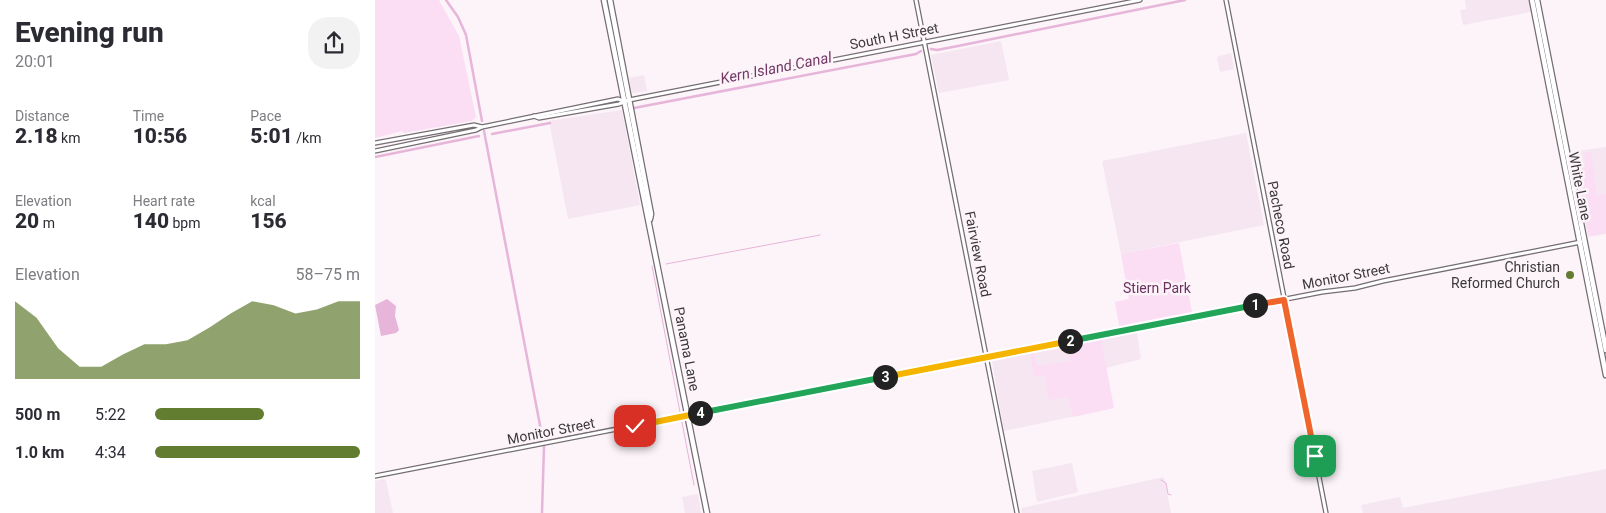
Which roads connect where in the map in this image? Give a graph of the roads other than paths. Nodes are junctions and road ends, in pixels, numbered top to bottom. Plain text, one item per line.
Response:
1 (916, 0) edge
2 (1140, 0) edge
3 (1225, 0) edge
4 (1535, 0) edge
5 (608, 1) edge
6 (607, 12) junction
7 (615, 22) junction
8 (924, 42) junction
9 (1548, 78) junction
10 (1555, 93) junction
11 (627, 100) junction
12 (582, 108) junction
13 (534, 116) junction
14 (481, 127) junction
15 (397, 139) junction
16 (375, 143) edge
17 (399, 146) junction
18 (375, 150) edge
19 (1582, 242) junction
20 (1284, 300) junction
21 (1606, 350) edge
22 (986, 357) junction
23 (1606, 375) edge
24 (688, 415) junction
25 (375, 476) edge
26 (707, 513) edge
27 (1017, 513) edge
28 (1326, 513) edge

1 - 8 street, Fairview Road
2 - 8 street, South H Street
3 - 20 street, Pacheco Road
4 - 9 main road, White Lane
4 - 10 main road, White Lane
5 - 6 main road, Panama Lane
5 - 7 main road, Panama Lane
6 - 7 main road
6 - 11 main road, Panama Lane
7 - 11 main road, Panama Lane
8 - 11 street, South H Street
8 - 22 street, Fairview Road
9 - 10 main road
9 - 19 main road, White Lane
10 - 19 main road, White Lane
11 - 12 street, South H Street
11 - 12 street, South H Street
11 - 24 main road, Panama Lane
12 - 13 street, South H Street
12 - 13 street, South H Street
13 - 14 street, South H Street
14 - 15 street, South H Street
14 - 17 street, South H Street
15 - 16 street, South H Street
15 - 17 street
17 - 18 street, South H Street
19 - 20 street, Monitor Street
19 - 21 main road, White Lane
19 - 23 main road, White Lane
20 - 22 street, Monitor Street
20 - 28 street, Pacheco Road
22 - 24 street, Monitor Street
22 - 27 street, Fairview Road
24 - 25 street, Monitor Street
24 - 26 main road, Panama Lane

